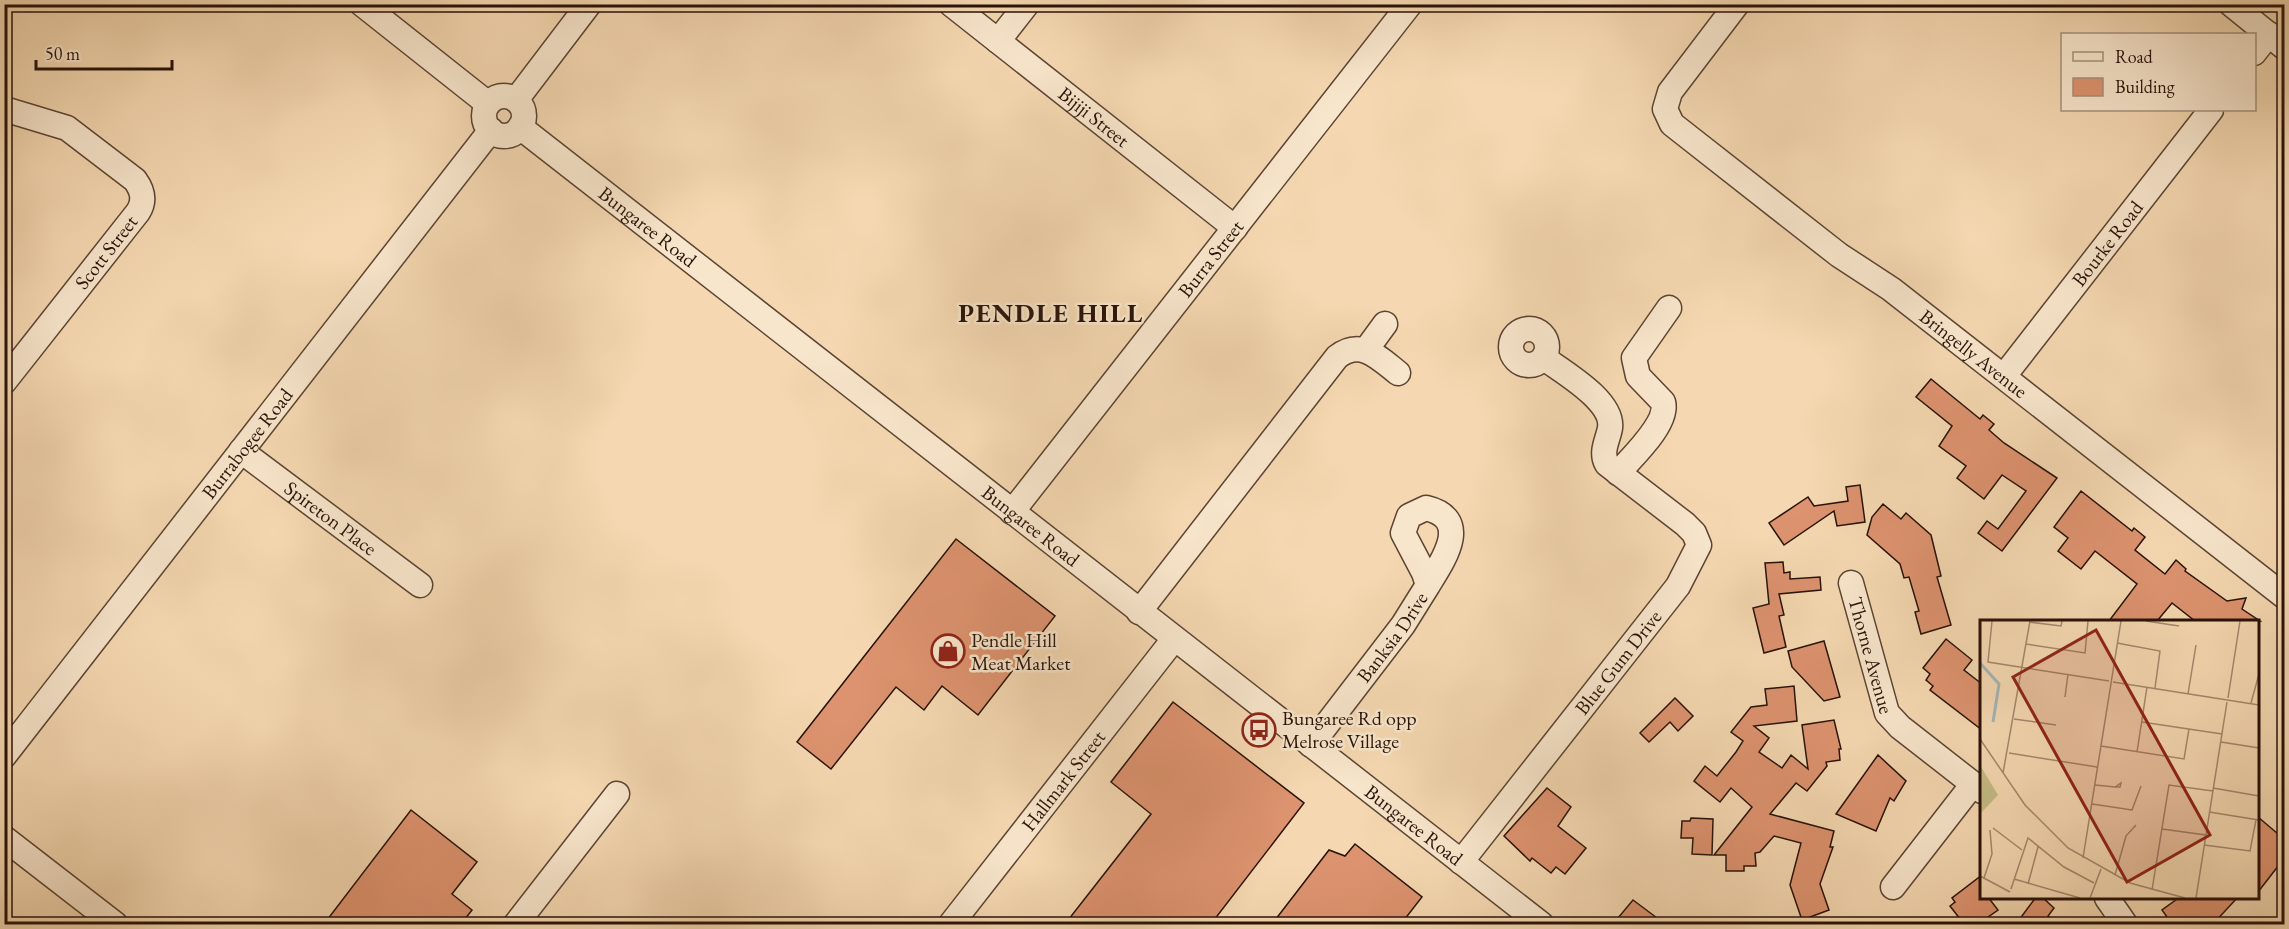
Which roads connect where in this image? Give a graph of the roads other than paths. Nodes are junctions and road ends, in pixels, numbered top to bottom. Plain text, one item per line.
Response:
1 (362, 4) edge
2 (589, 4) edge
3 (951, 4) edge
4 (1027, 4) edge
5 (1410, 4) edge
6 (1737, 4) edge
7 (2231, 4) edge
8 (998, 42) junction
9 (2269, 45) edge
10 (516, 100) junction
11 (488, 103) junction
12 (4, 109) edge
13 (2210, 111) edge
14 (520, 127) junction
15 (491, 130) junction
16 (1235, 228) junction
17 (1669, 308) dead end
18 (1385, 324) dead end
19 (1366, 350) junction
20 (1544, 358) dead end
21 (1398, 373) dead end
22 (2004, 376) junction
23 (4, 382) edge
24 (241, 451) junction
25 (1618, 473) junction
26 (1012, 512) junction
27 (1851, 583) dead end
28 (420, 585) dead end
29 (1428, 585) dead end
30 (2284, 596) edge
31 (1139, 612) junction
32 (1174, 639) junction
33 (1311, 745) junction
34 (4, 756) edge
35 (1978, 788) edge
36 (617, 794) dead end
37 (4, 838) edge
38 (1461, 862) junction
39 (1893, 887) dead end
40 (2108, 899) edge
41 (115, 924) edge
42 (516, 924) edge
43 (951, 924) edge
44 (1541, 924) edge
45 (2126, 924) edge

1 - 11 street
2 - 10 street
3 - 8 street, Bijiji Street
4 - 8 street
5 - 16 street, Burra Street
6 - 22 street, Bringelly Avenue
7 - 9 street
8 - 16 street, Bijiji Street
10 - 11 street
10 - 14 street
11 - 15 street
12 - 23 street, Scott Street
13 - 22 street, Bourke Road
14 - 15 street
14 - 26 street, Bungaree Road
15 - 24 street, Burrabogee Road
16 - 26 street, Burra Street
17 - 25 street
18 - 19 street
19 - 21 street
19 - 31 street
20 - 25 street, Blue Gum Drive
22 - 30 street, Bringelly Avenue
24 - 28 street, Spireton Place
24 - 34 street, Burrabogee Road
25 - 38 street, Blue Gum Drive
26 - 31 street, Bungaree Road
27 - 35 street, Thorne Avenue
29 - 33 street, Banksia Drive
31 - 32 street, Bungaree Road
32 - 33 street, Bungaree Road
32 - 43 street, Hallmark Street
33 - 38 street, Bungaree Road
35 - 39 street
36 - 42 street
37 - 41 street
38 - 44 street, Bungaree Road
40 - 45 street

